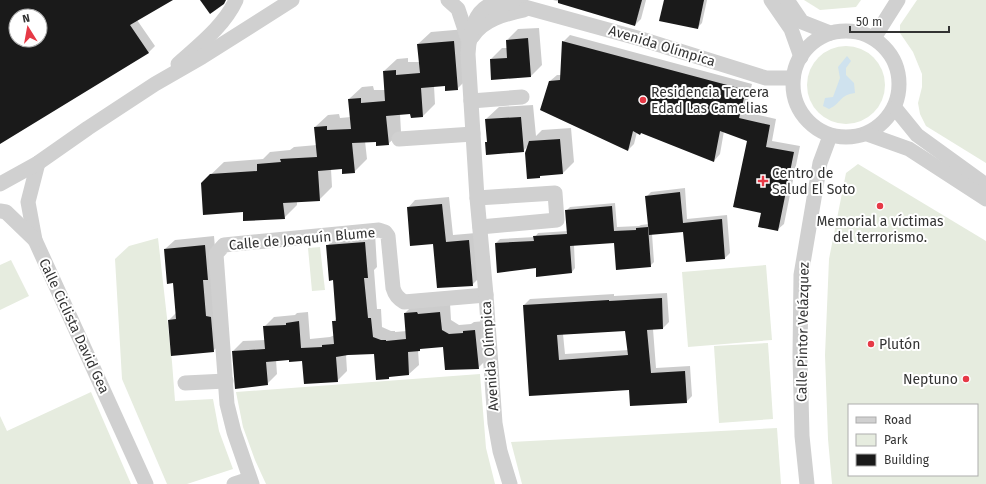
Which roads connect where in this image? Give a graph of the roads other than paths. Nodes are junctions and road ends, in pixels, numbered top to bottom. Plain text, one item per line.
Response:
1 (236, 0) edge
2 (292, 0) edge
3 (771, 0) edge
4 (787, 0) edge
5 (898, 0) edge
6 (507, 2) edge
7 (453, 5) edge
8 (530, 8) junction
9 (477, 16) junction
10 (494, 19) junction
11 (830, 33) junction
12 (874, 38) junction
13 (469, 42) junction
14 (800, 57) junction
15 (793, 78) junction
16 (155, 84) junction
17 (522, 97) dead end
18 (471, 101) junction
19 (895, 108) junction
20 (473, 134) junction
21 (867, 134) junction
22 (830, 136) junction
23 (399, 139) dead end
24 (38, 163) junction
25 (0, 184) edge
26 (986, 185) edge
27 (478, 198) junction
28 (986, 199) edge
29 (0, 211) edge
30 (480, 227) junction
31 (35, 240) junction
32 (486, 295) junction
33 (226, 381) junction
34 (185, 383) dead end
35 (250, 481) edge
36 (146, 484) edge
37 (234, 484) edge
38 (510, 484) edge
39 (807, 484) edge

1 - 16 street
2 - 16 street
3 - 14 street
4 - 11 street
5 - 12 street
6 - 8 street, Avenida Olímpica
6 - 9 street
7 - 9 street
7 - 13 street, Avenida Olímpica
8 - 10 street
8 - 15 street, Avenida Olímpica
9 - 10 street
9 - 13 street, Avenida Olímpica
10 - 13 street
11 - 12 street
11 - 14 street
12 - 19 street
13 - 18 street, Avenida Olímpica
14 - 15 street
15 - 22 street
16 - 24 street
17 - 18 street
18 - 20 street, Avenida Olímpica
19 - 21 street
19 - 26 street
20 - 23 street
20 - 27 street, Avenida Olímpica
21 - 22 street
21 - 28 street
22 - 39 street, Calle Pintor Velázquez
24 - 25 street
24 - 31 street, Calle Ciclista David Gea
27 - 30 street, Avenida Olímpica
27 - 30 street
29 - 31 street
30 - 32 street, Avenida Olímpica
31 - 36 street, Calle Ciclista David Gea
32 - 33 street, Calle de Joaquín Blume
32 - 38 street, Avenida Olímpica
33 - 34 street
33 - 35 street, Calle de Joaquín Blume
35 - 37 street

